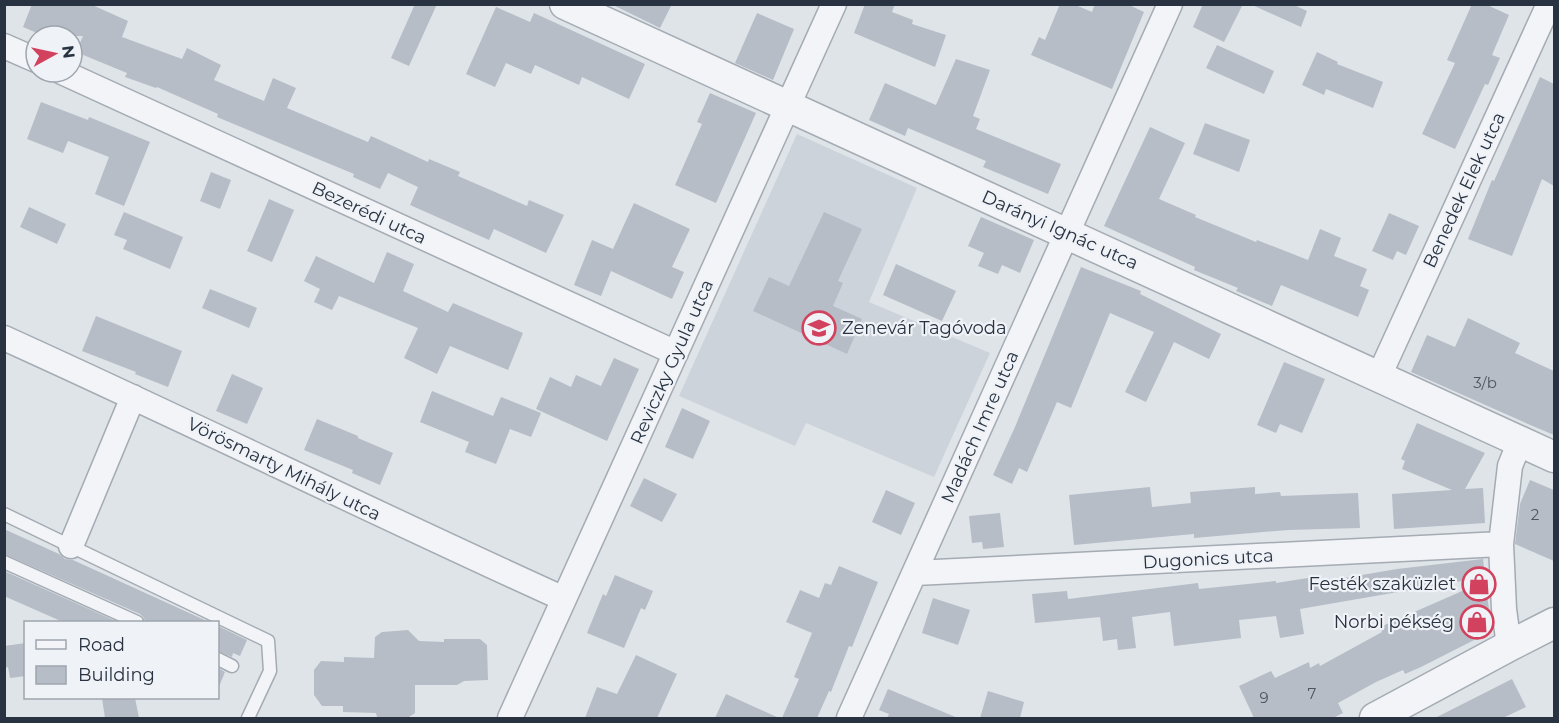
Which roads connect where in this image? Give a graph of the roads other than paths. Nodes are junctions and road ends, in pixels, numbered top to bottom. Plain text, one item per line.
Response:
1 (834, 4) edge
2 (1170, 4) edge
3 (1549, 4) edge
4 (580, 8) edge
5 (4, 46) edge
6 (24, 55) edge
7 (84, 82) edge
8 (788, 107) junction
9 (1066, 233) junction
10 (4, 338) edge
11 (676, 353) junction
12 (1379, 376) junction
13 (133, 397) junction
14 (1520, 441) junction
15 (1554, 457) edge
16 (4, 514) edge
17 (1501, 544) junction
18 (71, 546) junction
19 (4, 562) edge
20 (915, 573) junction
21 (564, 599) junction
22 (135, 621) edge
23 (1554, 623) edge
24 (1509, 646) junction
25 (219, 660) edge
26 (232, 666) dead end
27 (248, 718) edge
28 (510, 718) edge
29 (849, 718) edge
30 (1375, 718) edge

1 - 8 street, Reviczky Gyula utca
2 - 9 street, Madách Imre utca
3 - 12 street, Benedek Elek utca
4 - 8 street, Darányi Ignác utca
5 - 6 street
7 - 11 street, Bezerédi utca
8 - 9 street, Darányi Ignác utca
8 - 11 street, Reviczky Gyula utca
9 - 12 street, Darányi Ignác utca
9 - 20 street, Madách Imre utca
10 - 13 street, Vörösmarty Mihály utca
11 - 21 street, Reviczky Gyula utca
12 - 14 street, Darányi Ignác utca
13 - 18 street
13 - 21 street, Vörösmarty Mihály utca
14 - 15 street, Darányi Ignác utca
14 - 17 street
16 - 18 lane
17 - 20 street, Dugonics utca
17 - 24 street
18 - 27 lane
19 - 22 lane
20 - 29 street, Madách Imre utca
21 - 28 street, Reviczky Gyula utca
23 - 24 street
24 - 30 street
25 - 26 lane

